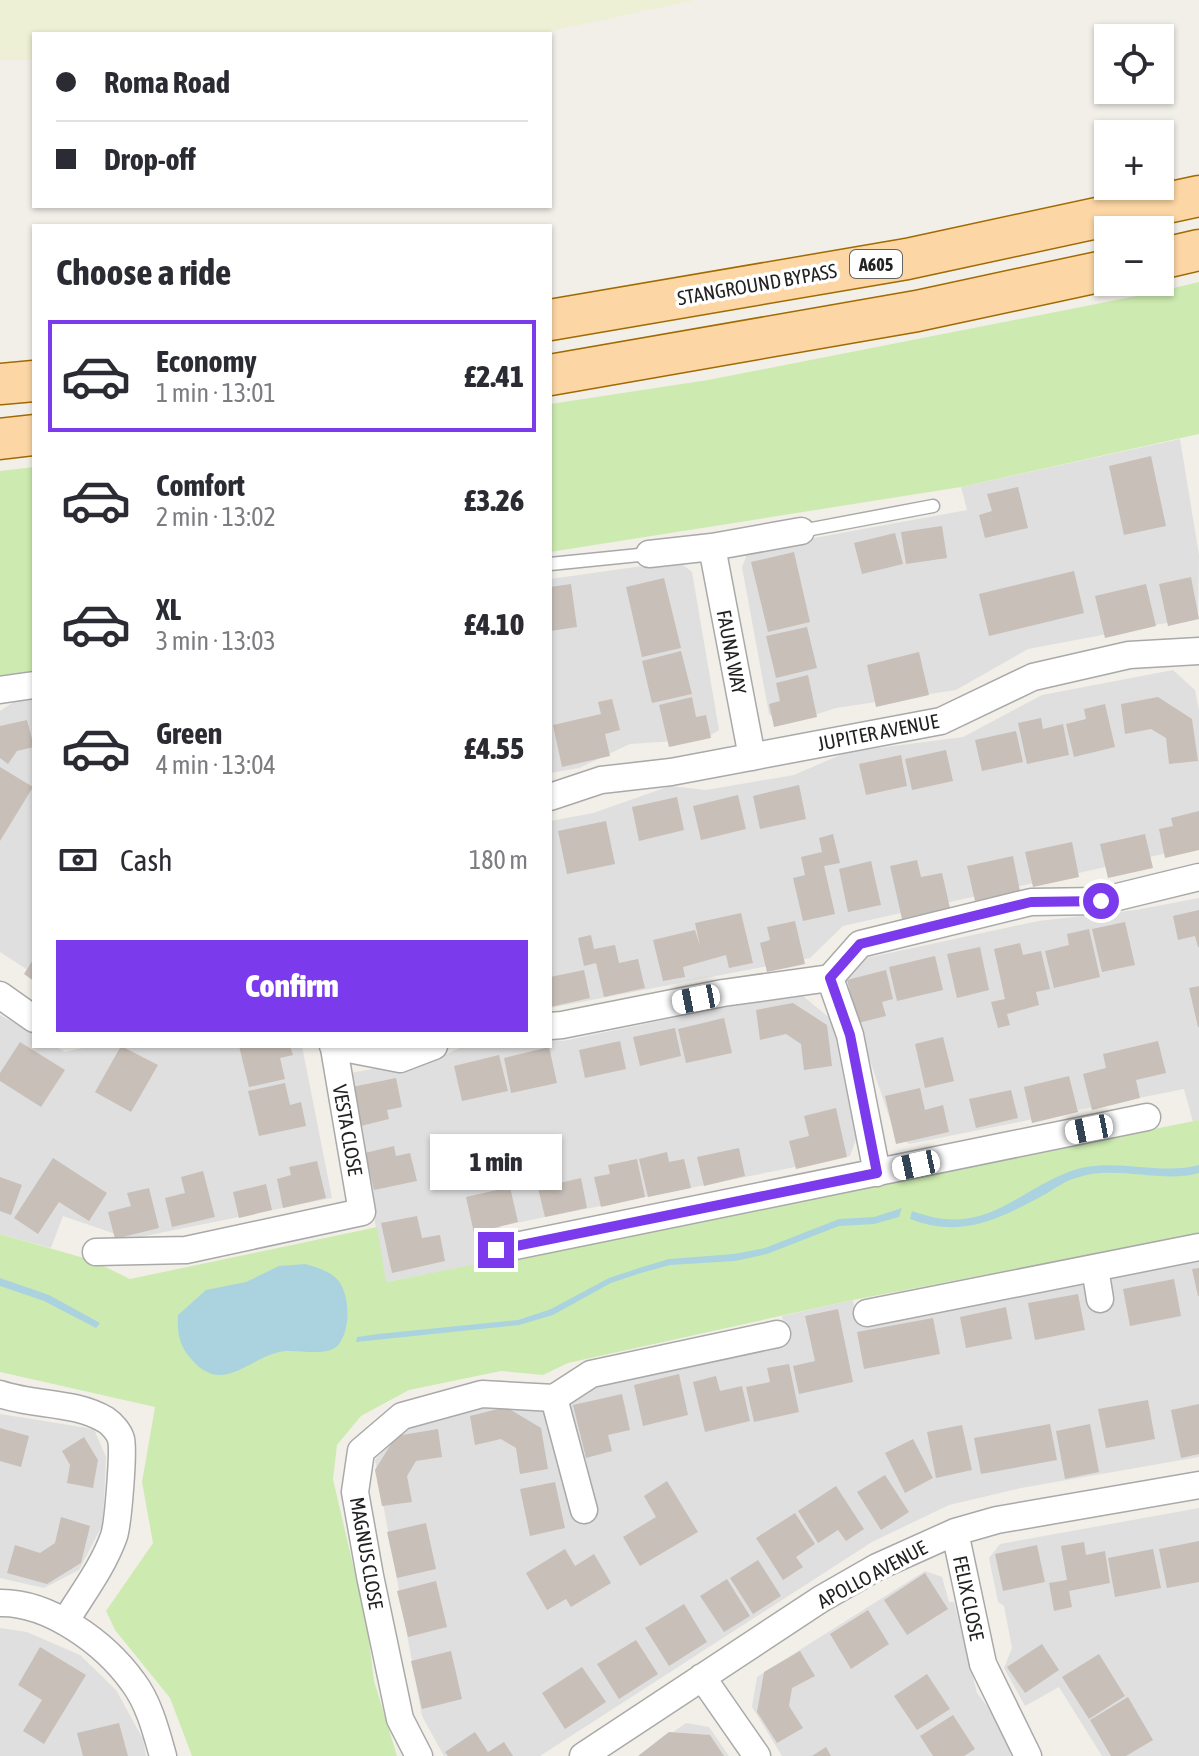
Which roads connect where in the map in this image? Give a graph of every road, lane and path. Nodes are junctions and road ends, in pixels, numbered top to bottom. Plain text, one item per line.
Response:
1 (1199, 196) edge
2 (1199, 250) edge
3 (1174, 256) edge
4 (1094, 273) edge
5 (552, 320) edge
6 (552, 375) edge
7 (32, 381) edge
8 (0, 384) edge
9 (32, 435) edge
10 (0, 439) edge
11 (933, 506) dead end
12 (801, 531) joint
13 (712, 547) junction
14 (649, 554) joint
15 (552, 564) edge
16 (1199, 651) edge
17 (32, 685) edge
18 (0, 690) edge
19 (752, 757) junction
20 (552, 796) edge
21 (1199, 877) edge
22 (830, 978) junction
23 (0, 995) edge
24 (32, 1018) edge
25 (552, 1026) edge
26 (334, 1048) edge
27 (340, 1048) edge
28 (429, 1048) edge
29 (1147, 1117) dead end
30 (877, 1173) junction
31 (1199, 1247) edge
32 (496, 1250) dead end
33 (96, 1252) dead end
34 (1095, 1268) junction
35 (1100, 1299) dead end
36 (867, 1313) dead end
37 (777, 1334) dead end
38 (0, 1394) edge
39 (554, 1398) junction
40 (1199, 1485) edge
41 (584, 1510) dead end
42 (955, 1532) junction
43 (0, 1603) edge
44 (65, 1622) junction
45 (702, 1677) junction
46 (163, 1756) edge
47 (419, 1756) edge
48 (583, 1756) edge
49 (757, 1756) edge
50 (1028, 1756) edge

1 - 5 main road, STANGROUND BYPASS / A605
2 - 3 main road
4 - 6 main road
7 - 8 main road
9 - 10 main road
11 - 12 lane
12 - 13 street
13 - 14 street
13 - 19 street, FAUNA WAY
14 - 15 lane
16 - 19 street, JUPITER AVENUE
17 - 18 street
19 - 20 street, JUPITER AVENUE
21 - 22 street
22 - 25 street
22 - 30 street
23 - 24 street
26 - 33 street, VESTA CLOSE
27 - 28 street
29 - 30 street
30 - 32 street
31 - 34 street
34 - 35 street
34 - 36 street
37 - 39 street
38 - 44 street
39 - 41 street
39 - 47 street, MAGNUS CLOSE
40 - 42 street, APOLLO AVENUE
42 - 45 street, APOLLO AVENUE
42 - 50 street, FELIX CLOSE
43 - 44 street
44 - 46 street
45 - 48 street, APOLLO AVENUE
45 - 49 street

